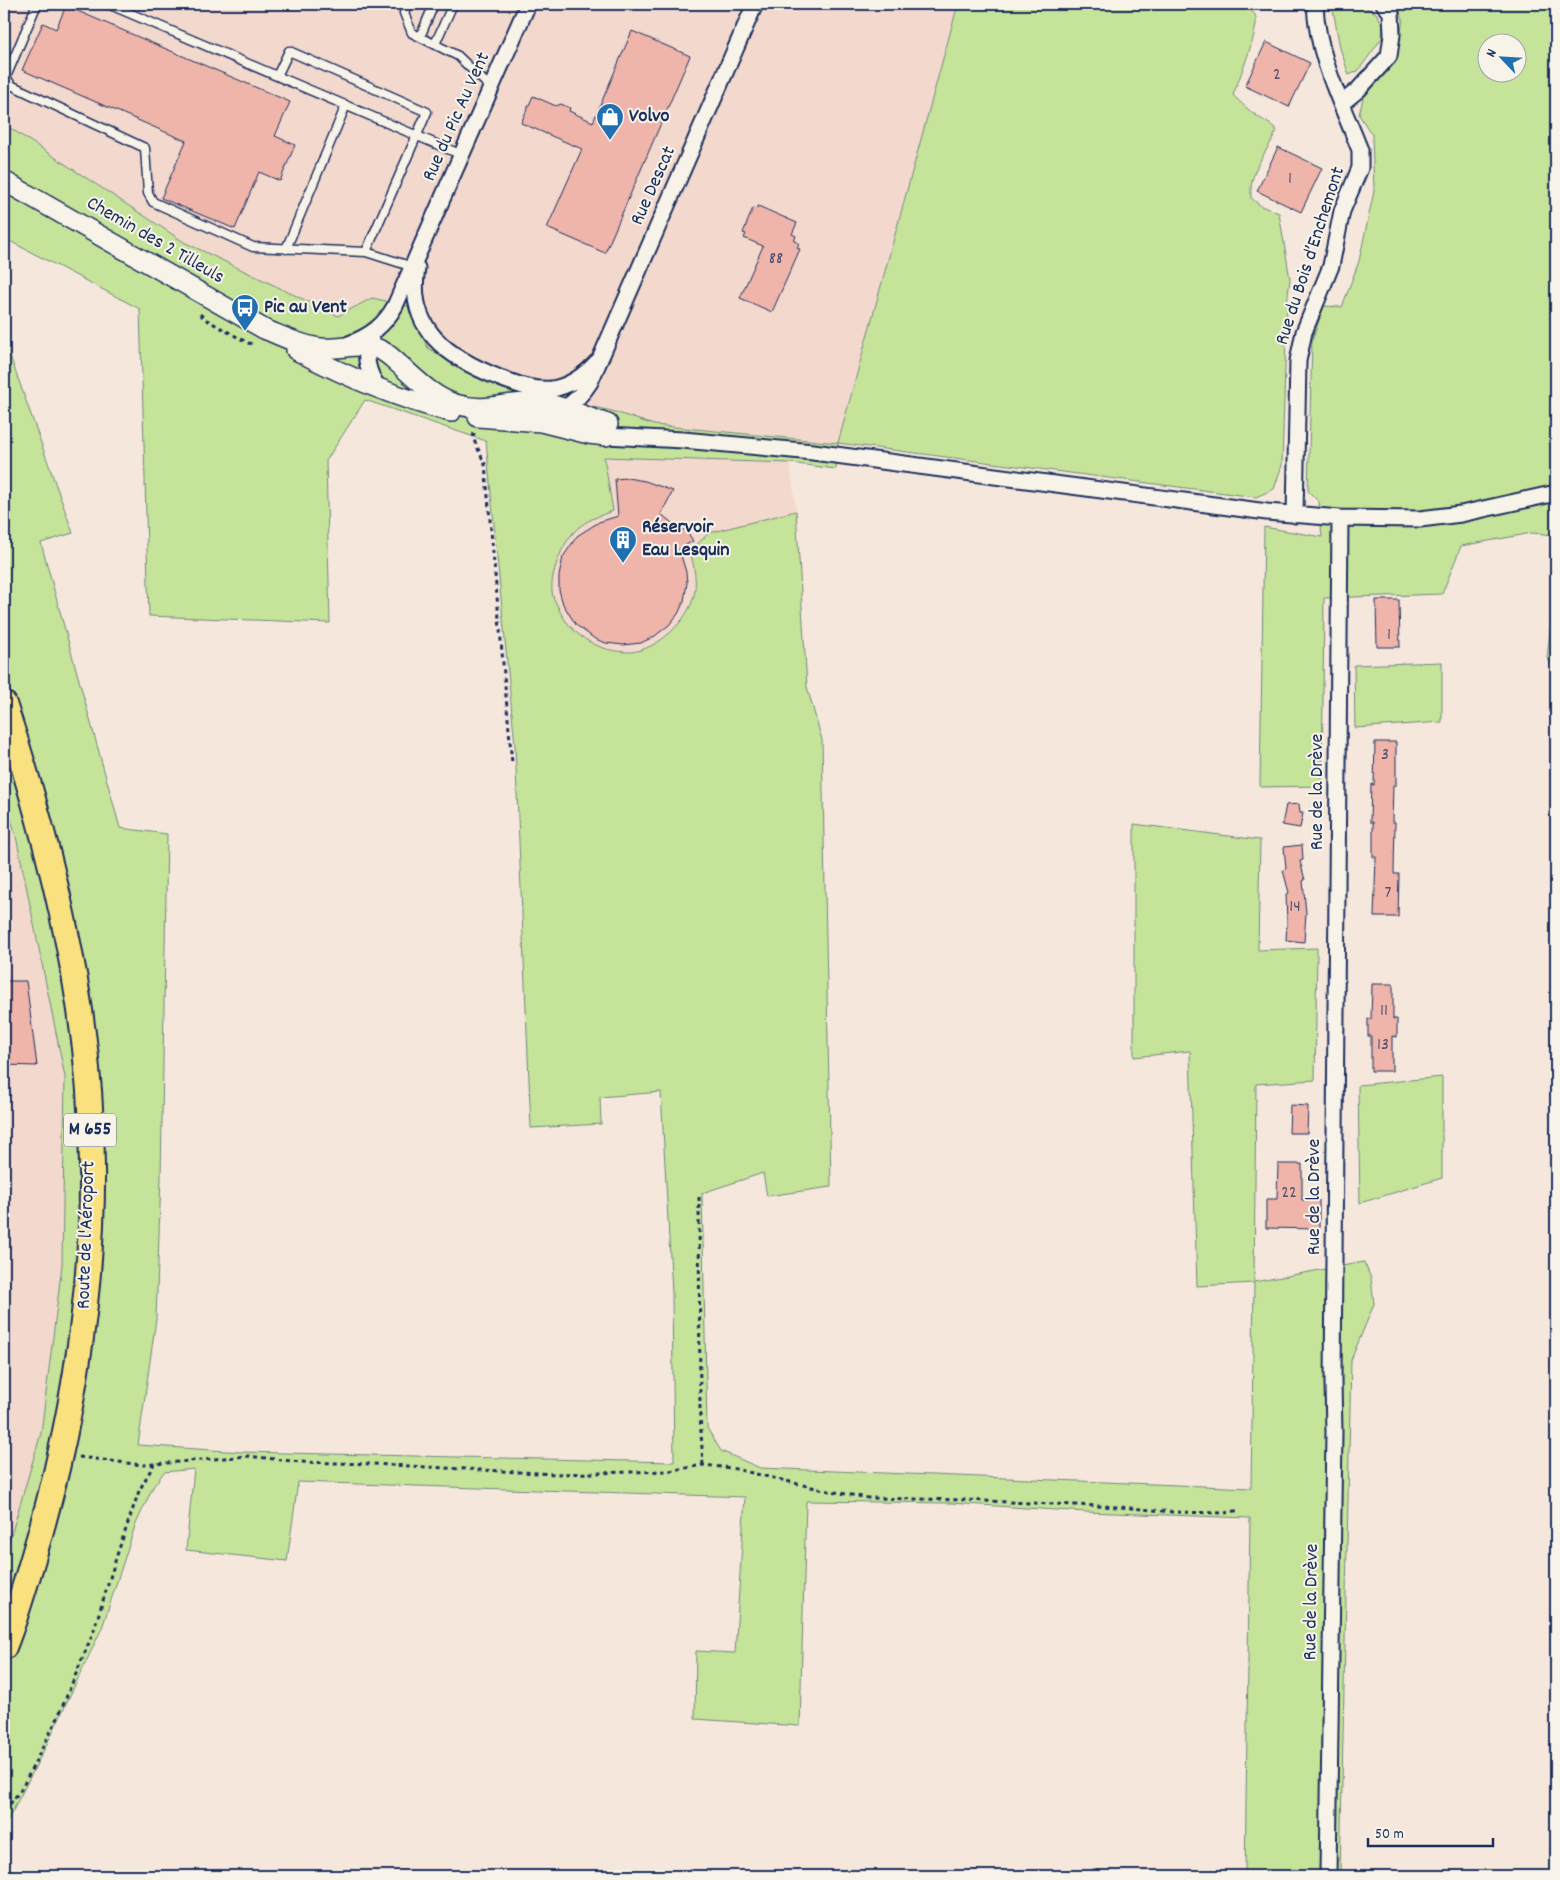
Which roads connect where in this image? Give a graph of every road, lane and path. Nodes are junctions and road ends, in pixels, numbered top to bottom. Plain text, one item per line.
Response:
1 (38, 4) edge
2 (108, 4) edge
3 (408, 4) edge
4 (434, 4) edge
5 (453, 4) edge
6 (528, 4) edge
7 (756, 4) edge
8 (1316, 4) edge
9 (1384, 4) edge
10 (420, 37) junction
11 (435, 44) junction
12 (278, 76) junction
13 (491, 88) junction
14 (1342, 103) junction
15 (346, 105) junction
16 (417, 135) junction
17 (462, 155) junction
18 (4, 181) edge
19 (422, 247) junction
20 (286, 249) junction
21 (366, 252) junction
22 (413, 267) junction
23 (264, 329) junction
24 (377, 330) junction
25 (343, 347) junction
26 (367, 347) junction
27 (602, 357) junction
28 (504, 379) joint
29 (378, 388) junction
30 (565, 408) junction
31 (476, 417) junction
32 (530, 421) junction
33 (607, 430) junction
34 (1556, 493) edge
35 (1295, 515) junction
36 (1340, 518) junction
37 (4, 704) edge
38 (512, 764) dead end
39 (699, 1197) dead end
40 (60, 1455) junction
41 (154, 1464) junction
42 (703, 1466) junction
43 (1240, 1510) dead end
44 (32, 1561) junction
45 (4, 1625) edge
46 (4, 1647) edge
47 (4, 1809) edge
48 (1328, 1876) edge

1 - 20 lane
2 - 12 lane
3 - 10 lane
4 - 10 lane
5 - 11 lane
6 - 13 street, Rue du Pic Au Vent
7 - 27 street, Rue Descat
8 - 14 street, Rue du Bois d’Enchemont
9 - 14 street
10 - 11 lane
11 - 13 lane
12 - 15 lane
12 - 16 lane
13 - 17 street, Rue du Pic Au Vent
14 - 35 street, Rue du Bois d’Enchemont
15 - 16 lane
15 - 20 lane
16 - 17 lane
16 - 21 lane
17 - 19 street, Rue du Pic Au Vent
18 - 23 street, Chemin des 2 Tilleuls
19 - 22 street, Rue du Pic Au Vent
19 - 28 street, Rue du Pic Au Vent
20 - 21 lane
21 - 22 lane
22 - 24 street, Rue du Pic Au Vent
23 - 25 street, Chemin des 2 Tilleuls
23 - 29 street
24 - 25 street, Rue du Pic Au Vent
24 - 26 street, Rue du Pic Au Vent
25 - 26 street, Chemin des 2 Tilleuls
26 - 29 street
26 - 30 street
27 - 28 street, Rue Descat
27 - 30 street, Rue Descat
29 - 31 street
30 - 32 street, Rue Descat
30 - 33 street
31 - 32 street
31 - 38 path
32 - 33 street
33 - 35 street
34 - 36 street
35 - 36 street
36 - 48 street, Rue de la Drève
37 - 40 main road, Route de l'Aéroport / M 655
39 - 42 path
40 - 41 path
40 - 44 main road, Route de l'Aéroport / M 655
41 - 42 path
41 - 47 path
42 - 43 path
44 - 45 main road, Route de l'Aéroport / M 655
44 - 46 main road, Route de l'Aéroport / M 655

